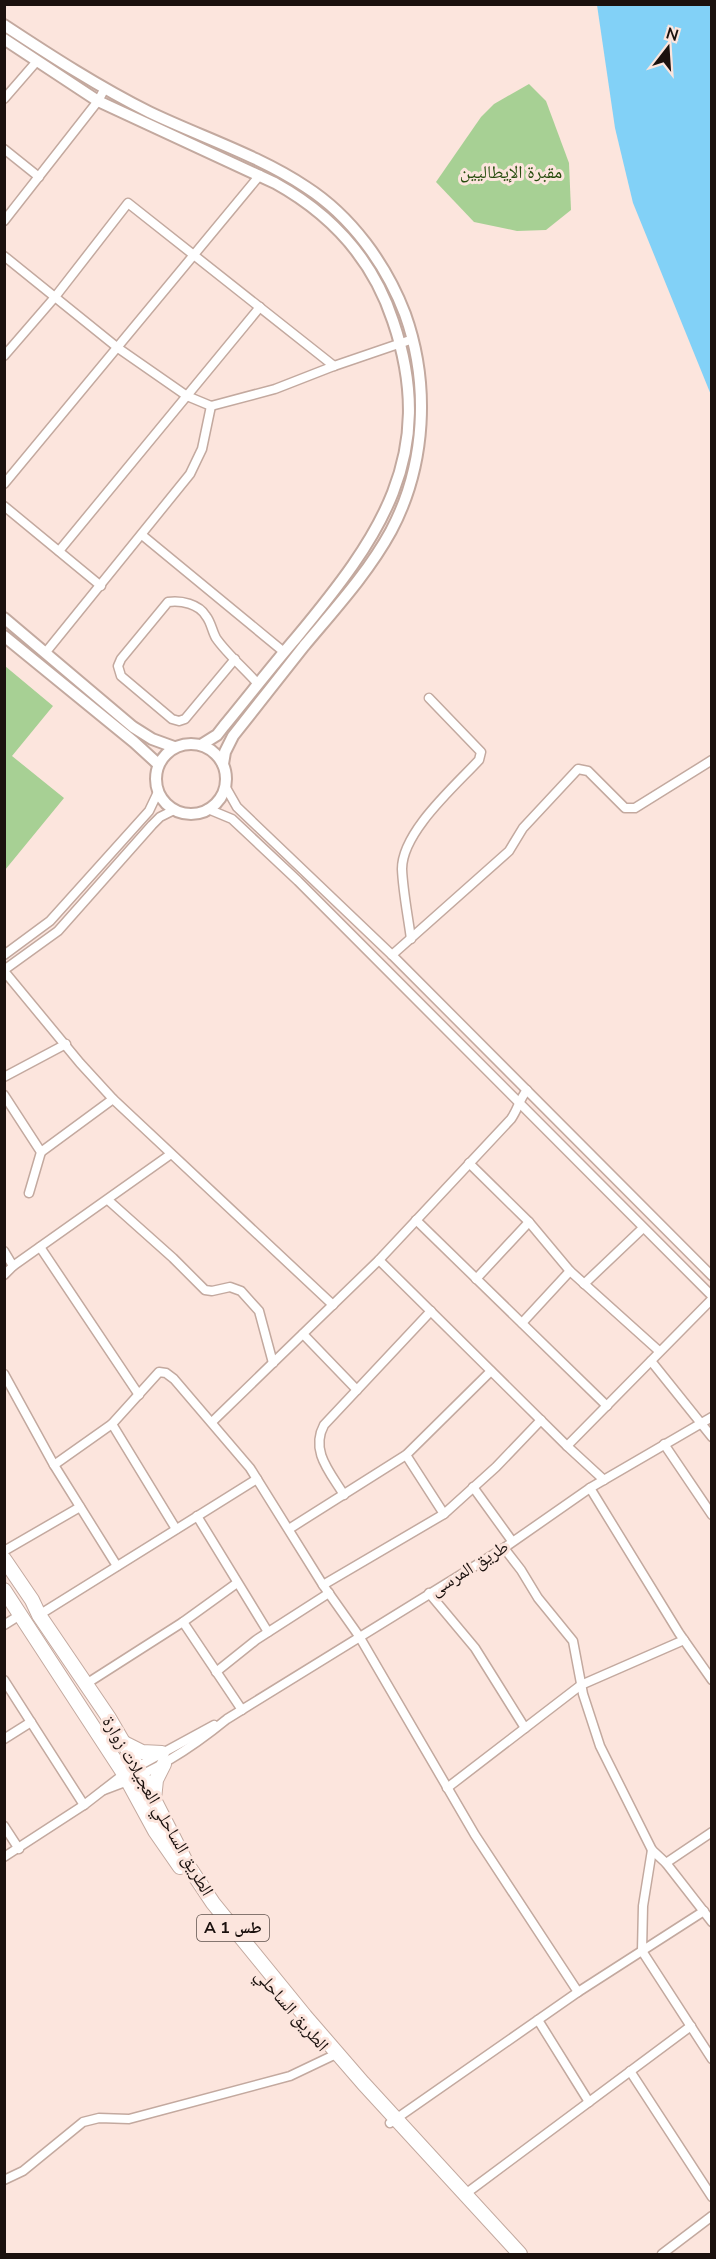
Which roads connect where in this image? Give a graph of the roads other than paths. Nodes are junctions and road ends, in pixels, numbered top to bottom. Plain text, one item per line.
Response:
1 (4, 24) edge
2 (4, 39) edge
3 (37, 61) junction
4 (105, 88) junction
5 (4, 99) edge
6 (98, 101) junction
7 (4, 149) edge
8 (260, 175) junction
9 (39, 177) junction
10 (4, 221) edge
11 (194, 255) junction
12 (4, 256) edge
13 (55, 297) junction
14 (260, 307) junction
15 (413, 339) junction
16 (401, 342) junction
17 (118, 348) junction
18 (4, 356) edge
19 (334, 366) junction
20 (188, 396) junction
21 (211, 406) junction
22 (4, 484) edge
23 (4, 506) edge
24 (142, 535) junction
25 (59, 551) junction
26 (358, 560) junction
27 (368, 567) junction
28 (101, 586) junction
29 (4, 618) edge
30 (4, 636) edge
31 (46, 652) junction
32 (284, 652) junction
33 (235, 659) junction
34 (258, 684) junction
35 (429, 698) dead end
36 (201, 745) junction
37 (174, 747) junction
38 (711, 760) edge
39 (158, 764) junction
40 (223, 764) junction
41 (225, 786) junction
42 (158, 792) junction
43 (208, 809) junction
44 (174, 810) junction
45 (41, 929) junction
46 (48, 939) junction
47 (411, 939) junction
48 (4, 955) edge
49 (392, 955) junction
50 (4, 970) edge
51 (66, 1044) junction
52 (4, 1077) edge
53 (527, 1090) junction
54 (4, 1095) edge
55 (113, 1099) junction
56 (518, 1102) junction
57 (40, 1152) junction
58 (171, 1154) junction
59 (469, 1163) junction
60 (29, 1193) dead end
61 (108, 1200) junction
62 (416, 1220) junction
63 (529, 1222) junction
64 (643, 1228) junction
65 (40, 1247) junction
66 (4, 1251) edge
67 (380, 1260) junction
68 (13, 1266) junction
69 (570, 1271) junction
70 (4, 1275) edge
71 (711, 1276) edge
72 (476, 1279) junction
73 (584, 1284) junction
74 (711, 1298) edge
75 (333, 1305) junction
76 (431, 1311) junction
77 (522, 1323) junction
78 (303, 1334) junction
79 (659, 1351) junction
80 (651, 1361) junction
81 (273, 1363) junction
82 (491, 1371) junction
83 (4, 1374) edge
84 (357, 1390) junction
85 (139, 1395) junction
86 (607, 1406) junction
87 (711, 1417) edge
88 (541, 1420) junction
89 (212, 1422) junction
90 (702, 1423) junction
91 (112, 1424) junction
92 (711, 1437) edge
93 (664, 1444) junction
94 (567, 1446) junction
95 (406, 1455) junction
96 (54, 1464) junction
97 (257, 1479) junction
98 (604, 1480) junction
99 (473, 1487) junction
100 (590, 1488) junction
101 (344, 1495) junction
102 (80, 1507) junction
103 (444, 1514) junction
104 (711, 1515) edge
105 (197, 1516) junction
106 (176, 1529) junction
107 (289, 1529) junction
108 (512, 1541) junction
109 (504, 1548) junction
110 (4, 1551) edge
111 (4, 1558) edge
112 (117, 1566) junction
113 (237, 1583) junction
114 (323, 1585) junction
115 (4, 1590) edge
116 (329, 1593) junction
117 (429, 1593) junction
118 (20, 1615) junction
119 (39, 1615) junction
120 (183, 1622) junction
121 (4, 1625) edge
122 (268, 1632) junction
123 (359, 1636) junction
124 (684, 1640) junction
125 (216, 1672) junction
126 (4, 1680) edge
127 (711, 1680) edge
128 (86, 1684) junction
129 (581, 1684) junction
130 (242, 1710) junction
131 (31, 1722) junction
132 (525, 1728) junction
133 (4, 1739) edge
134 (123, 1743) junction
135 (163, 1759) junction
136 (133, 1774) junction
137 (447, 1788) junction
138 (154, 1799) junction
139 (84, 1805) junction
140 (4, 1826) edge
141 (711, 1832) edge
142 (19, 1849) junction
143 (652, 1851) junction
144 (4, 1857) edge
145 (666, 1863) junction
146 (704, 1911) junction
147 (711, 1922) edge
148 (642, 1951) junction
149 (578, 1992) junction
150 (538, 2020) junction
151 (691, 2026) junction
152 (332, 2056) junction
153 (711, 2059) edge
154 (630, 2071) junction
155 (589, 2102) junction
156 (393, 2121) junction
157 (4, 2180) edge
158 (463, 2196) junction
159 (711, 2197) edge
160 (711, 2217) edge
161 (513, 2254) edge
162 (520, 2254) edge
163 (662, 2254) edge

1 - 4 street
2 - 3 street
3 - 5 street
3 - 6 street
4 - 6 street
4 - 15 street
6 - 8 street
6 - 9 street
7 - 9 street
8 - 11 street
8 - 16 street
9 - 10 street
11 - 13 street
11 - 14 street
11 - 17 street
12 - 13 street
13 - 17 street
13 - 18 street
14 - 19 street
14 - 20 street
15 - 16 street
15 - 27 street
16 - 19 street
16 - 26 street
17 - 20 street
17 - 22 street
19 - 21 street
20 - 21 street
20 - 25 street
21 - 24 street
23 - 25 street
24 - 28 street
24 - 32 street
25 - 28 street
26 - 27 street
26 - 32 street
27 - 40 street
28 - 31 street
29 - 31 street
30 - 39 street
31 - 37 street
32 - 34 street
33 - 33 street
33 - 34 street
34 - 36 street
35 - 47 street
36 - 37 street
36 - 40 street
37 - 39 street
38 - 47 street
39 - 42 street
40 - 41 street
41 - 43 street
41 - 49 street
42 - 44 street
42 - 45 street
43 - 44 street
43 - 56 street
44 - 46 street
45 - 46 street
45 - 48 street
46 - 50 street
47 - 49 street
49 - 53 street
50 - 51 street
51 - 52 street
51 - 55 street
53 - 56 street
53 - 71 street
54 - 57 street
55 - 57 street
55 - 58 street
56 - 59 street
56 - 64 street
57 - 60 street
58 - 61 street
58 - 75 street
59 - 62 street
59 - 63 street
61 - 65 street
61 - 81 street
62 - 67 street
62 - 72 street
63 - 69 street
63 - 72 street
64 - 73 street
64 - 74 street
65 - 68 street
65 - 85 street
66 - 68 street
67 - 75 street
67 - 76 street
68 - 70 street
69 - 73 street
69 - 77 street
72 - 77 street
73 - 79 street
74 - 79 street
75 - 78 street
76 - 82 street
76 - 84 street
77 - 86 street
78 - 81 street
78 - 84 street
79 - 80 street
80 - 86 street
80 - 90 street
81 - 89 street
82 - 88 street
82 - 95 street
83 - 96 street
84 - 101 street
85 - 89 street
85 - 91 street
86 - 94 street
87 - 90 street, طريق المرسى
88 - 94 street
88 - 99 street
89 - 97 street
90 - 92 street
90 - 93 street, طريق المرسى
91 - 96 street
91 - 106 street
93 - 98 street, طريق المرسى
93 - 104 street
94 - 98 street
95 - 101 street
95 - 103 street
96 - 102 street
97 - 105 street
97 - 107 street
98 - 100 street, طريق المرسى
99 - 103 street
99 - 108 street
100 - 108 street, طريق المرسى
100 - 124 street
101 - 107 street
102 - 110 street
102 - 112 street
103 - 114 street
105 - 106 street
105 - 113 street
106 - 112 street
107 - 114 street
108 - 109 street, طريق المرسى
109 - 117 street, طريق المرسى
109 - 129 street
111 - 119 highway, الطريق الساحلي العجيلات زوارة / A 1 طس
112 - 119 street
113 - 120 street
113 - 122 street
114 - 116 street
115 - 118 highway, الطريق الساحلي / A 1 طس
116 - 122 street
116 - 123 street
117 - 123 street, طريق المرسى
117 - 132 street
118 - 121 street
118 - 136 highway, الطريق الساحلي / A 1 طس
119 - 128 highway, الطريق الساحلي العجيلات زوارة / A 1 طس
120 - 125 street
120 - 128 street
122 - 125 street
123 - 130 street, طريق المرسى
123 - 137 street
124 - 127 street
124 - 129 street
125 - 130 street
126 - 131 street
128 - 134 highway, الطريق الساحلي العجيلات زوارة / A 1 طس
129 - 132 street
129 - 143 street
130 - 135 street, طريق المرسى
131 - 133 street
131 - 139 street
132 - 137 street
134 - 135 highway
134 - 136 highway, الطريق الساحلي العجيلات زوارة / A 1 طس
135 - 136 street, طريق المرسى
135 - 138 highway
136 - 138 highway, الطريق الساحلي العجيلات زوارة / A 1 طس
136 - 139 street, طريق المرسى
136 - 152 highway, الطريق الساحلي / A 1 طس
137 - 149 street
138 - 156 highway, الطريق الساحلي العجيلات زوارة / A 1 طس
139 - 142 street, طريق المرسى
140 - 142 street
141 - 145 street
142 - 144 street, طريق المرسى
143 - 145 street
143 - 148 street
145 - 146 street
146 - 147 street
146 - 148 street
148 - 149 street
148 - 151 street
149 - 150 street
150 - 155 street
150 - 156 street
151 - 153 street
151 - 154 street
152 - 156 highway, الطريق الساحلي / A 1 طس
152 - 157 street
154 - 155 street
154 - 159 street
155 - 158 street
156 - 158 highway, الطريق الساحلي / A 1 طس
158 - 161 highway, الطريق الساحلي / A 1 طس
158 - 162 highway, A 1 طس
160 - 163 street

